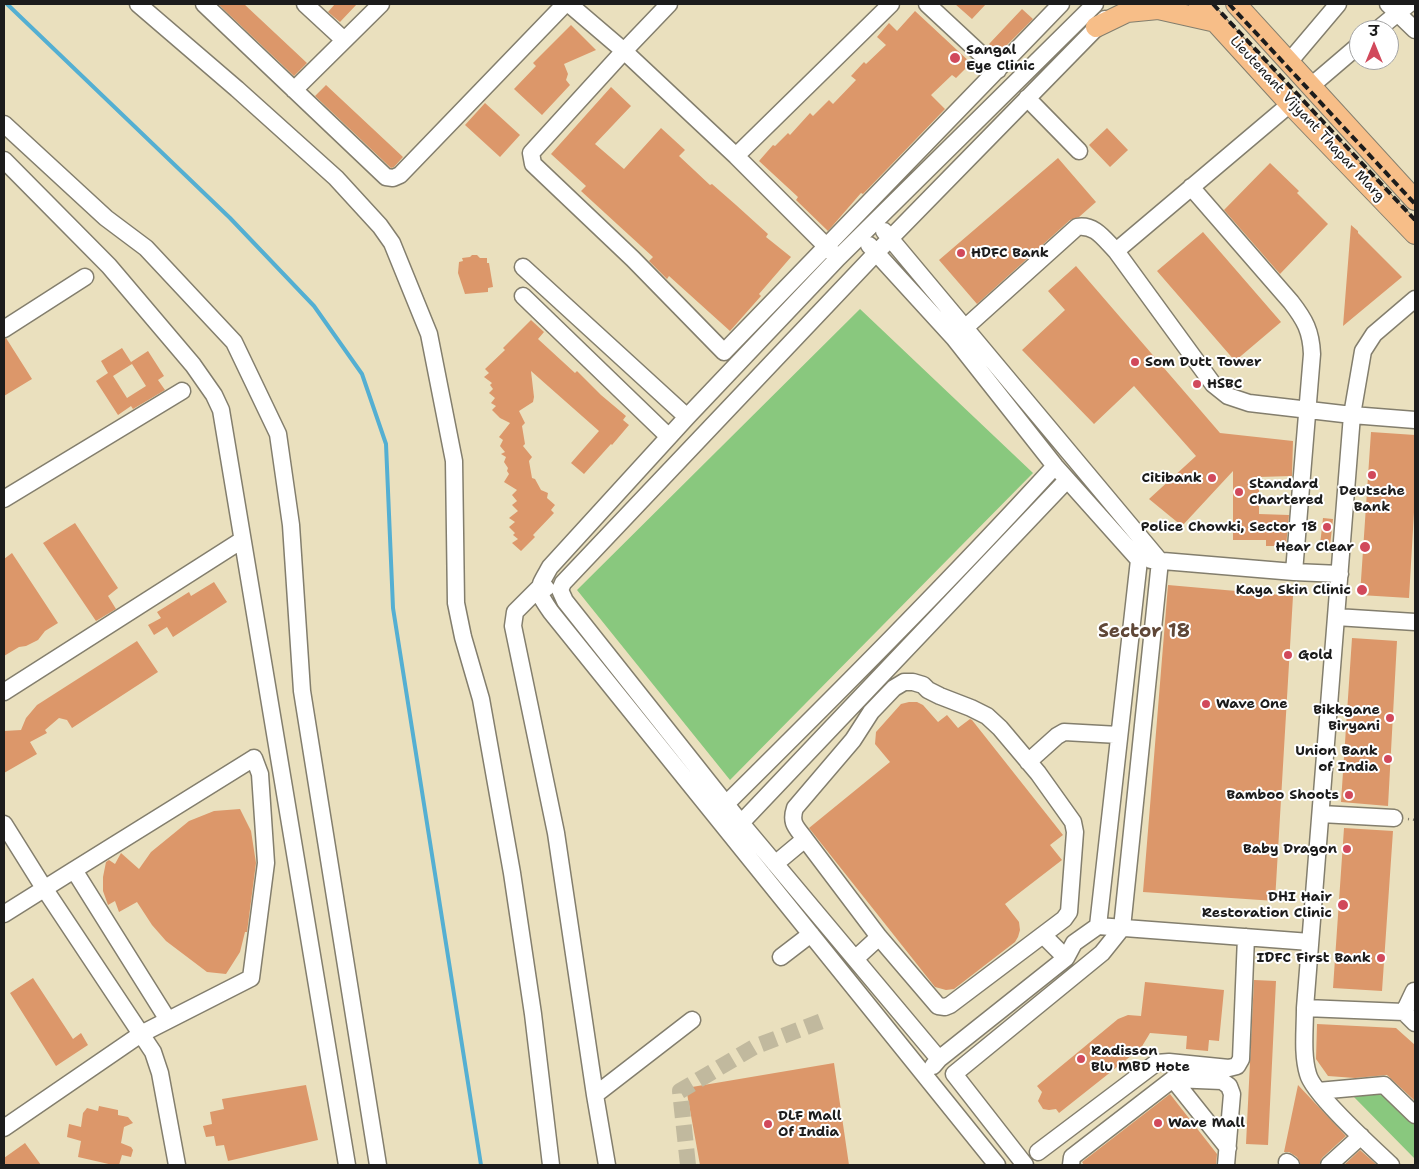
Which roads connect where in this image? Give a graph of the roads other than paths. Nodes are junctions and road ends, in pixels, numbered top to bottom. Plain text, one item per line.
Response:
1 (138, 4) edge
2 (204, 4) edge
3 (305, 4) edge
4 (381, 4) edge
5 (567, 4) edge
6 (669, 4) edge
7 (891, 4) edge
8 (927, 4) edge
9 (1061, 4) edge
10 (1095, 4) edge
11 (1122, 4) edge
12 (1199, 4) edge
13 (1236, 4) edge
14 (1338, 4) edge
15 (1398, 7) edge
16 (1386, 20) edge
17 (1216, 22) junction
18 (1096, 26) junction
19 (1415, 30) edge
20 (344, 40) junction
21 (624, 51) junction
22 (1349, 54) edge
23 (1289, 62) junction
24 (998, 70) junction
25 (1311, 86) junction
26 (294, 90) junction
27 (1027, 98) junction
28 (1290, 104) junction
29 (4, 124) edge
30 (1078, 151) dead end
31 (736, 156) junction
32 (4, 160) edge
33 (1191, 187) junction
34 (1415, 200) edge
35 (876, 222) junction
36 (1415, 234) edge
37 (861, 237) junction
38 (891, 238) junction
39 (1116, 250) junction
40 (877, 252) junction
41 (832, 253) junction
42 (524, 267) dead end
43 (85, 277) dead end
44 (523, 296) dead end
45 (1415, 299) edge
46 (4, 329) edge
47 (960, 333) junction
48 (182, 391) dead end
49 (1308, 410) junction
50 (1352, 415) junction
51 (687, 417) junction
52 (1415, 420) edge
53 (669, 437) junction
54 (1055, 466) junction
55 (1068, 480) junction
56 (4, 499) edge
57 (242, 540) junction
58 (1139, 560) junction
59 (1160, 561) junction
60 (1294, 572) junction
61 (1340, 574) junction
62 (539, 588) junction
63 (560, 590) junction
64 (1336, 617) junction
65 (1415, 622) edge
66 (4, 692) edge
67 (1119, 735) junction
68 (1028, 762) junction
69 (726, 804) junction
70 (1321, 814) junction
71 (1394, 818) dead end
72 (742, 823) junction
73 (4, 824) edge
74 (805, 839) junction
75 (775, 864) junction
76 (74, 870) junction
77 (44, 888) junction
78 (4, 914) edge
79 (1098, 926) junction
80 (1122, 928) junction
81 (811, 934) junction
82 (1043, 935) junction
83 (1246, 937) junction
84 (879, 938) junction
85 (1310, 942) junction
86 (782, 957) dead end
87 (1066, 958) junction
88 (855, 959) junction
89 (1036, 982) junction
90 (1414, 992) dead end
91 (1050, 996) junction
92 (1306, 1008) junction
93 (994, 1015) junction
94 (1410, 1017) edge
95 (168, 1020) junction
96 (692, 1020) dead end
97 (1006, 1032) junction
98 (141, 1034) junction
99 (939, 1059) junction
100 (925, 1077) junction
101 (1173, 1079) junction
102 (1318, 1091) junction
103 (594, 1095) junction
104 (1415, 1116) edge
105 (4, 1128) edge
106 (1361, 1136) junction
107 (1228, 1148) junction
108 (1038, 1152) dead end
109 (177, 1165) edge
110 (347, 1165) edge
111 (378, 1165) edge
112 (552, 1165) edge
113 (607, 1165) edge
114 (997, 1165) edge
115 (1025, 1165) edge
116 (1070, 1165) edge
117 (1226, 1165) edge
118 (1329, 1165) edge
119 (1391, 1165) edge

1 - 112 street
2 - 26 street
3 - 20 street
4 - 20 street
5 - 21 street
5 - 26 street
6 - 21 street
7 - 31 street
8 - 24 street
9 - 24 street
10 - 35 street
11 - 18 street
12 - 17 main road, Lieutenant Vijyant Thapar Marg
13 - 23 main road, Lieutenant Vijyant Thapar Marg
14 - 23 street
15 - 16 street
15 - 19 street
17 - 18 main road
17 - 28 main road, Lieutenant Vijyant Thapar Marg
18 - 27 street
20 - 26 street
21 - 31 street
21 - 41 street
22 - 25 street
23 - 25 main road, Lieutenant Vijyant Thapar Marg
24 - 41 street
25 - 34 main road, Lieutenant Vijyant Thapar Marg
27 - 30 street
27 - 38 street
28 - 33 street
28 - 36 main road, Lieutenant Vijyant Thapar Marg
29 - 111 street
31 - 41 street
32 - 57 street
33 - 39 street
33 - 49 street
35 - 37 street
35 - 38 street
37 - 40 street
37 - 41 street
38 - 40 street
38 - 47 street
39 - 47 street
39 - 49 street
40 - 47 street
40 - 63 street
41 - 51 street
42 - 51 street
43 - 46 street
44 - 53 street
45 - 50 street
47 - 54 street
47 - 59 street
48 - 56 street
49 - 50 street
49 - 60 street
50 - 52 street
50 - 61 street
51 - 53 street
53 - 62 street
54 - 55 street
54 - 69 street
55 - 58 street
55 - 72 street
57 - 66 street
57 - 110 street
58 - 59 street
58 - 67 street
59 - 60 street
59 - 80 street
60 - 61 street
61 - 64 street
62 - 63 street
62 - 81 street
62 - 103 street
63 - 69 street
64 - 65 street
64 - 70 street
67 - 68 street
67 - 79 street
68 - 74 street
68 - 82 street
69 - 72 street
70 - 71 street
70 - 85 street
72 - 75 street
73 - 77 street
74 - 75 street
74 - 84 street
75 - 88 street
76 - 77 street
76 - 95 street
76 - 95 street
77 - 78 street
77 - 98 street
79 - 80 street
79 - 87 street
80 - 83 street
80 - 91 street
81 - 86 street
81 - 100 street
82 - 84 street
82 - 87 street
83 - 85 street
83 - 108 street
84 - 88 street
85 - 92 street
87 - 89 street
88 - 99 street
89 - 91 street
89 - 93 street
90 - 94 street
91 - 97 street
92 - 94 street
92 - 102 street
93 - 97 street
93 - 99 street
95 - 98 street
96 - 103 street
97 - 115 street
98 - 105 street
98 - 109 street
99 - 100 street
100 - 114 street
101 - 107 street
101 - 107 street
101 - 116 street
102 - 104 street
102 - 106 street
103 - 113 street
106 - 118 street
106 - 119 street
107 - 117 street

